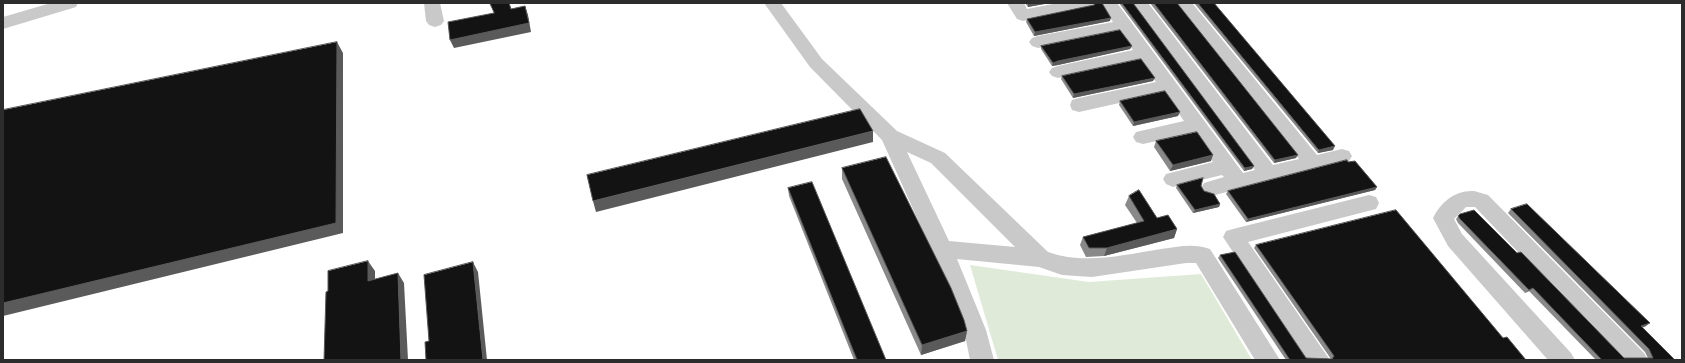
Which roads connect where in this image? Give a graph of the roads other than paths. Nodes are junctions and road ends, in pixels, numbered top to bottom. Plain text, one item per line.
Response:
1 (70, 3) edge
2 (432, 3) edge
3 (772, 3) edge
4 (1015, 3) edge
5 (1087, 3) edge
6 (1108, 3) edge
7 (1138, 3) edge
8 (1183, 3) edge
9 (1060, 5) edge
10 (435, 21) dead end
11 (3, 23) edge
12 (1124, 25) junction
13 (1038, 42) dead end
14 (1145, 54) junction
15 (1058, 72) dead end
16 (1168, 86) junction
17 (1079, 105) dead end
18 (1197, 125) junction
19 (890, 136) junction
20 (1143, 137) dead end
21 (1342, 156) dead end
22 (1313, 163) junction
23 (1232, 174) junction
24 (1269, 174) junction
25 (1173, 179) dead end
26 (1211, 188) dead end
27 (1369, 203) dead end
28 (942, 249) junction
29 (1040, 258) junction
30 (982, 360) edge
31 (1268, 360) edge
32 (1318, 360) edge
33 (1564, 360) edge
34 (1636, 360) edge

1 - 11 street
2 - 10 street
3 - 19 street
4 - 9 street
5 - 9 street
6 - 12 street
7 - 24 street
8 - 22 street
12 - 13 street
12 - 14 street
14 - 15 street
14 - 16 street
16 - 17 street
16 - 18 street
18 - 20 street
18 - 23 street
19 - 28 street
19 - 29 street
21 - 22 street
22 - 24 street
23 - 24 street
23 - 25 street
23 - 26 street
27 - 32 street
28 - 29 street
28 - 30 street
29 - 31 street
33 - 34 street

